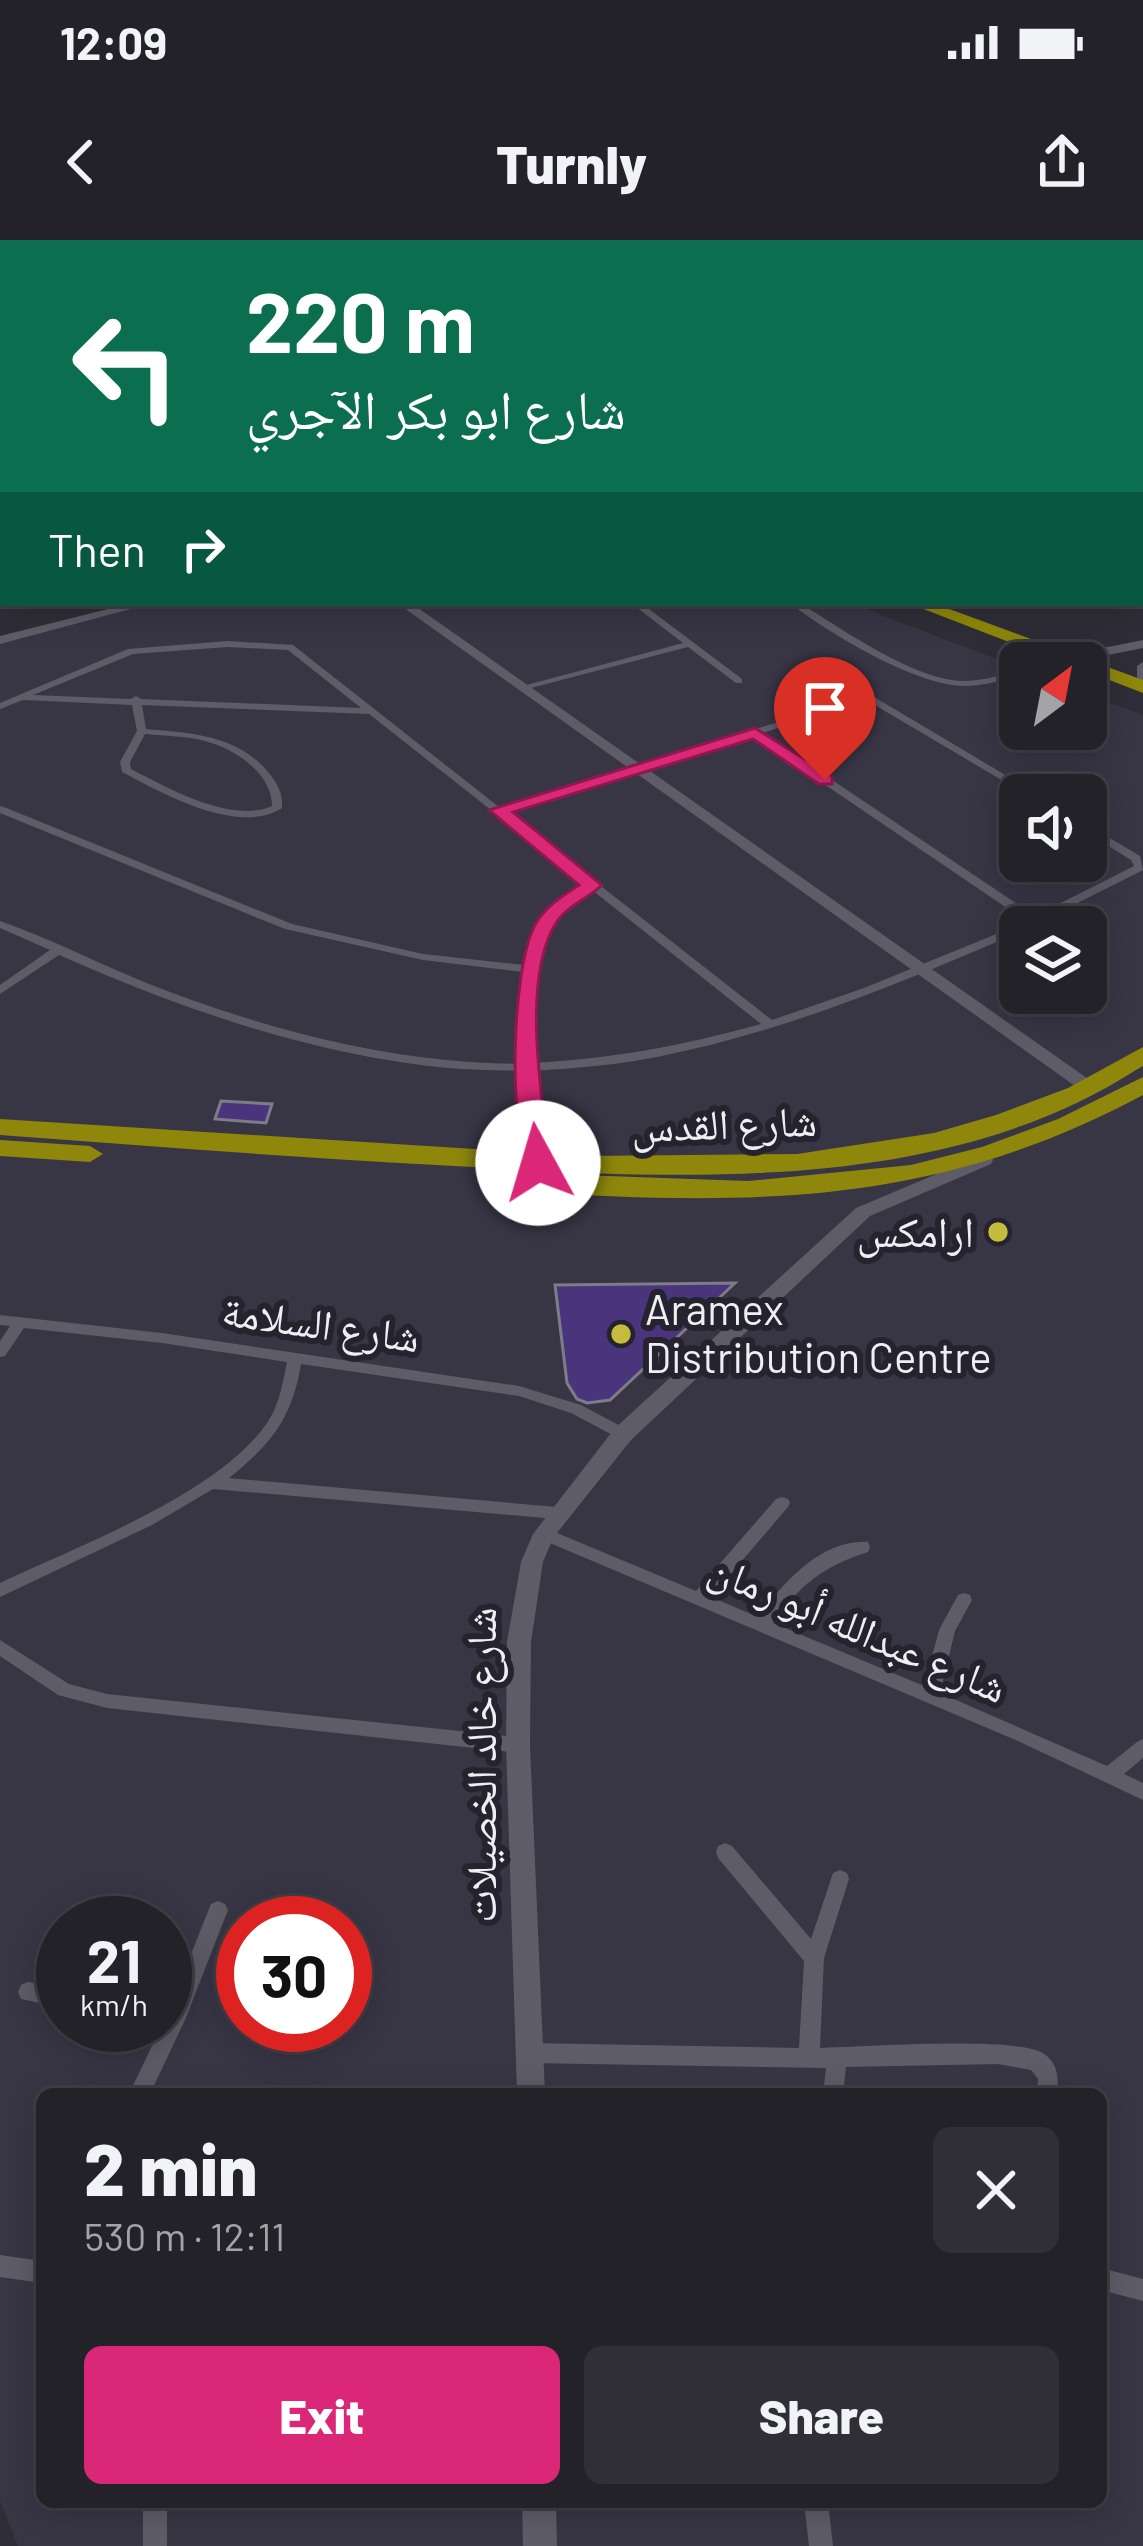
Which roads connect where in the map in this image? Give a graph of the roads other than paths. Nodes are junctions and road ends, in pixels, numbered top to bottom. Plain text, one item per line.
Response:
1 (122, 606) edge
2 (134, 606) edge
3 (407, 606) edge
4 (639, 606) edge
5 (799, 606) edge
6 (898, 606) edge
7 (923, 606) edge
8 (0, 638) edge
9 (999, 642) edge
10 (1005, 642) edge
11 (690, 644) junction
12 (1143, 644) edge
13 (1108, 651) joint
14 (1143, 656) edge
15 (1143, 667) edge
16 (1107, 672) edge
17 (999, 678) edge
18 (739, 681) dead end
19 (1143, 683) edge
20 (1107, 684) edge
21 (846, 685) dead end
22 (526, 688) junction
23 (869, 697) junction
24 (1143, 697) edge
25 (17, 698) junction
26 (136, 699) junction
27 (0, 706) edge
28 (376, 711) junction
29 (142, 731) junction
30 (755, 733) junction
31 (634, 767) junction
32 (999, 774) edge
33 (0, 809) edge
34 (499, 810) junction
35 (1107, 840) edge
36 (592, 885) junction
37 (1012, 906) edge
38 (1063, 906) edge
39 (0, 924) edge
40 (999, 936) edge
41 (58, 950) junction
42 (530, 969) junction
43 (921, 970) junction
44 (0, 990) edge
45 (769, 1024) junction
46 (1142, 1052) edge
47 (527, 1067) junction
48 (1143, 1085) edge
49 (1088, 1087) junction
50 (0, 1126) edge
51 (0, 1148) edge
52 (984, 1160) junction
53 (538, 1163) junction
54 (855, 1181) junction
55 (863, 1211) junction
56 (0, 1320) edge
57 (20, 1322) junction
58 (0, 1352) edge
59 (295, 1358) junction
60 (623, 1433) junction
61 (212, 1483) junction
62 (782, 1503) dead end
63 (550, 1524) junction
64 (862, 1547) dead end
65 (0, 1590) edge
66 (698, 1600) junction
67 (964, 1600) dead end
68 (761, 1626) junction
69 (0, 1647) edge
70 (930, 1696) junction
71 (518, 1745) junction
72 (1143, 1747) edge
73 (1110, 1775) junction
74 (1143, 1792) edge
75 (725, 1852) dead end
76 (840, 1879) dead end
77 (216, 1915) edge
78 (814, 1958) junction
79 (192, 1969) edge
80 (28, 1992) dead end
81 (36, 1993) edge
82 (156, 2052) edge
83 (530, 2053) junction
84 (809, 2058) junction
85 (837, 2058) junction
86 (141, 2088) edge
87 (531, 2088) edge
88 (834, 2088) edge
89 (1048, 2088) edge
90 (0, 2266) edge
91 (36, 2271) edge
92 (1107, 2281) edge
93 (1143, 2290) edge
94 (155, 2508) edge
95 (539, 2508) edge
96 (817, 2508) edge
97 (155, 2546) edge
98 (540, 2546) edge
99 (821, 2546) edge

1 - 8 street
2 - 8 street
3 - 22 street
4 - 11 street
5 - 17 street
6 - 9 highway
7 - 10 highway
11 - 18 street
11 - 22 street
12 - 13 street
13 - 14 street
15 - 19 street
16 - 19 highway
20 - 24 highway
21 - 23 street
22 - 31 street
23 - 30 street
23 - 32 street
25 - 26 street
25 - 27 street
25 - 28 street
26 - 28 street
26 - 29 street
28 - 34 street
29 - 29 street
30 - 31 street
30 - 37 street
31 - 34 street
31 - 43 street
33 - 42 street
34 - 36 street
35 - 38 street
36 - 42 street
36 - 45 street
39 - 41 street
40 - 43 street
41 - 44 street
41 - 47 street
42 - 47 street
43 - 45 street
43 - 49 street
45 - 47 street
46 - 49 highway, شارع القدس
47 - 53 street
48 - 52 highway, شارع القدس
49 - 53 highway, شارع القدس
50 - 53 highway, شارع القدس
51 - 54 highway, شارع القدس
52 - 54 highway, شارع القدس
52 - 55 street, شارع خالد الخصيلات
54 - 55 street
55 - 60 street, شارع خالد الخصيلات
56 - 57 street, شارع السلامة
57 - 58 street
57 - 59 street, شارع السلامة
59 - 60 street, شارع السلامة
59 - 61 street
60 - 63 street, شارع خالد الخصيلات
61 - 63 street, شارع عبدالله أبو رمان
61 - 65 street
62 - 66 street
63 - 66 street, شارع عبدالله أبو رمان
63 - 71 street, شارع خالد الخصيلات
64 - 68 street
66 - 68 street, شارع عبدالله أبو رمان
67 - 70 street
68 - 70 street, شارع عبدالله أبو رمان
69 - 71 street
70 - 73 street, شارع عبدالله أبو رمان
71 - 83 street, شارع خالد الخصيلات
72 - 73 street
73 - 74 street, شارع عبدالله أبو رمان
75 - 78 street
76 - 78 street
77 - 79 street
78 - 84 street
80 - 81 street
82 - 86 street
83 - 84 street
83 - 87 street, شارع خالد الخصيلات
84 - 85 street
85 - 88 street
85 - 89 street
90 - 91 street
92 - 93 street
94 - 97 street
95 - 98 street
96 - 99 street

